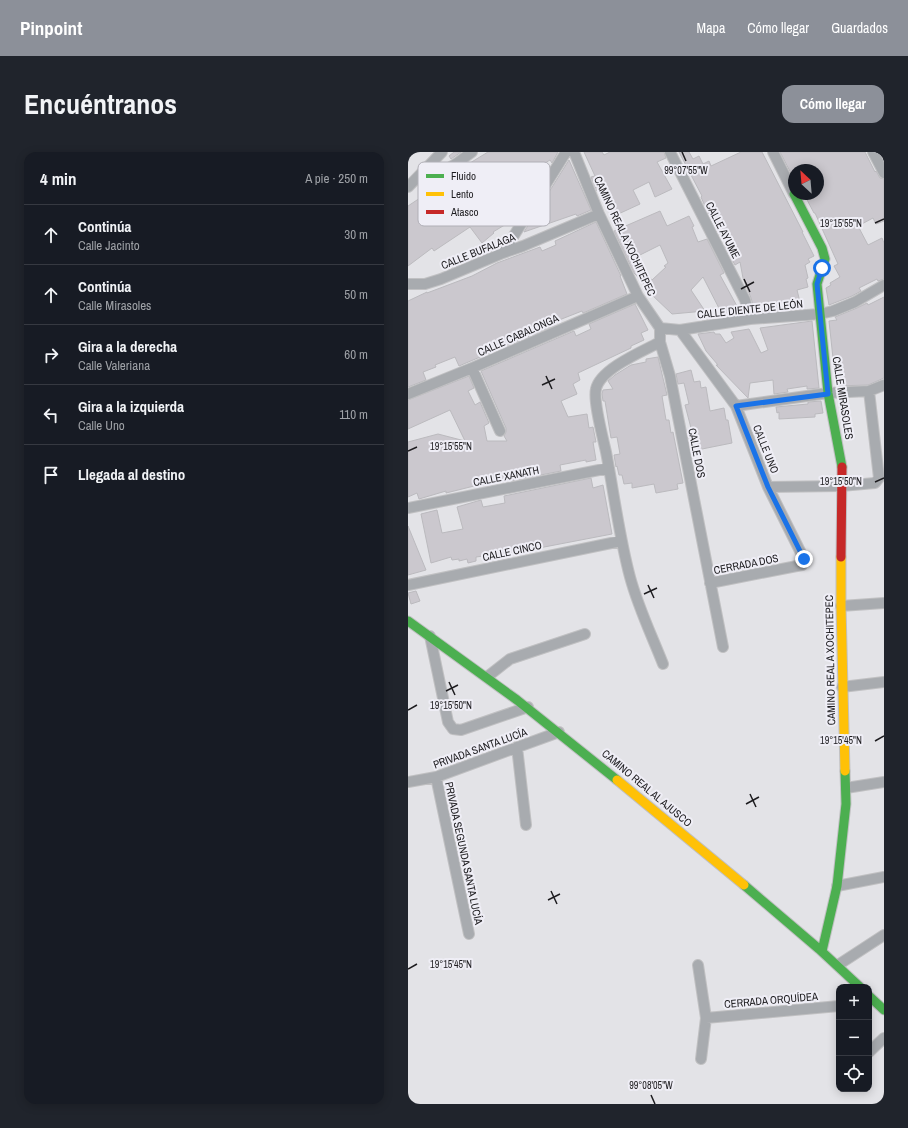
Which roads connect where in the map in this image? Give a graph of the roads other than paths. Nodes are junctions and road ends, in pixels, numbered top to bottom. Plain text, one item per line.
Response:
1 (442, 152) edge
2 (472, 152) edge
3 (566, 152) edge
4 (574, 152) edge
5 (670, 152) edge
6 (773, 152) edge
7 (873, 152) edge
8 (432, 162) edge
9 (458, 162) edge
10 (884, 173) edge
11 (418, 176) edge
12 (550, 178) edge
13 (788, 182) edge
14 (408, 187) edge
15 (797, 200) edge
16 (599, 214) junction
17 (520, 226) edge
18 (503, 253) junction
19 (408, 284) edge
20 (884, 285) edge
21 (638, 296) junction
22 (820, 314) junction
23 (750, 319) junction
24 (660, 328) junction
25 (680, 330) junction
26 (660, 342) junction
27 (472, 368) junction
28 (884, 384) edge
29 (869, 390) junction
30 (408, 394) edge
31 (828, 394) junction
32 (736, 406) junction
33 (500, 431) dead end
34 (609, 468) junction
35 (841, 486) junction
36 (768, 487) junction
37 (408, 508) edge
38 (621, 541) junction
39 (802, 565) joint
40 (710, 584) junction
41 (408, 585) edge
42 (884, 603) edge
43 (841, 606) junction
44 (408, 621) edge
45 (585, 634) dead end
46 (430, 636) junction
47 (723, 647) dead end
48 (663, 664) dead end
49 (487, 677) junction
50 (884, 682) edge
51 (842, 687) junction
52 (528, 707) junction
53 (559, 732) junction
54 (517, 747) junction
55 (436, 778) junction
56 (408, 782) edge
57 (884, 782) edge
58 (846, 788) junction
59 (526, 825) dead end
60 (884, 878) edge
61 (837, 886) junction
62 (469, 934) dead end
63 (884, 935) edge
64 (822, 951) junction
65 (698, 965) dead end
66 (838, 965) junction
67 (857, 984) edge
68 (836, 1006) edge
69 (706, 1018) junction
70 (884, 1038) edge
71 (872, 1049) edge
72 (701, 1059) dead end

1 - 8 street
2 - 9 street
3 - 12 street
4 - 16 street, CAMINO REAL A XOCHITEPEC
5 - 23 street, CALLE AYUME
6 - 13 street
7 - 10 street
11 - 14 street
15 - 22 street, CALLE MIRASOLES
16 - 18 street, CALLE BUFALAGA
16 - 21 street, CAMINO REAL A XOCHITEPEC
17 - 18 street
18 - 19 street, CALLE BUFALAGA
20 - 22 street, CALLE DIENTE DE LEÓN
21 - 24 street, CAMINO REAL A XOCHITEPEC
21 - 27 street, CALLE CABALONGA
22 - 23 street, CALLE DIENTE DE LEÓN
22 - 31 street, CALLE MIRASOLES
23 - 25 street, CALLE DIENTE DE LEÓN
24 - 25 street, CALLE DIENTE DE LEÓN
24 - 26 street, CALLE DOS
25 - 32 street, CALLE UNO
26 - 34 street
26 - 40 street, CALLE DOS
27 - 30 street, CALLE CABALONGA
27 - 33 street
28 - 29 street
29 - 31 street
29 - 35 street
31 - 32 street
31 - 35 street, CALLE MIRASOLES
32 - 36 street, CALLE UNO
34 - 37 street, CALLE XANATH
34 - 38 street
35 - 36 street
35 - 43 street, CAMINO REAL A XOCHITEPEC
36 - 39 street, CALLE UNO
38 - 41 street, CALLE CINCO
38 - 48 street
39 - 40 street, CERRADA DOS
40 - 47 street, CERRADA DOS
42 - 43 street
43 - 51 street, CAMINO REAL A XOCHITEPEC
44 - 46 street, CAMINO REAL AL AJUSCO
45 - 49 street
46 - 49 street, CAMINO REAL AL AJUSCO
46 - 52 street
49 - 52 street, CAMINO REAL AL AJUSCO
50 - 51 street
51 - 58 street, CAMINO REAL A XOCHITEPEC
52 - 53 street, CAMINO REAL AL AJUSCO
53 - 54 street, PRIVADA SANTA LUCÍA
53 - 64 street, CAMINO REAL AL AJUSCO
54 - 55 street, PRIVADA SANTA LUCÍA
54 - 59 street
55 - 56 street, PRIVADA SANTA LUCÍA
55 - 62 street, PRIVADA SEGUNDA SANTA LUCÍA
57 - 58 street
58 - 61 street, CAMINO REAL A XOCHITEPEC
60 - 61 street
61 - 64 street, CAMINO REAL A XOCHITEPEC
63 - 66 street
64 - 66 street, CAMINO REAL AL AJUSCO
65 - 69 street
66 - 67 street, CAMINO REAL AL AJUSCO
68 - 69 street, CERRADA ORQUÍDEA
69 - 72 street
70 - 71 street

